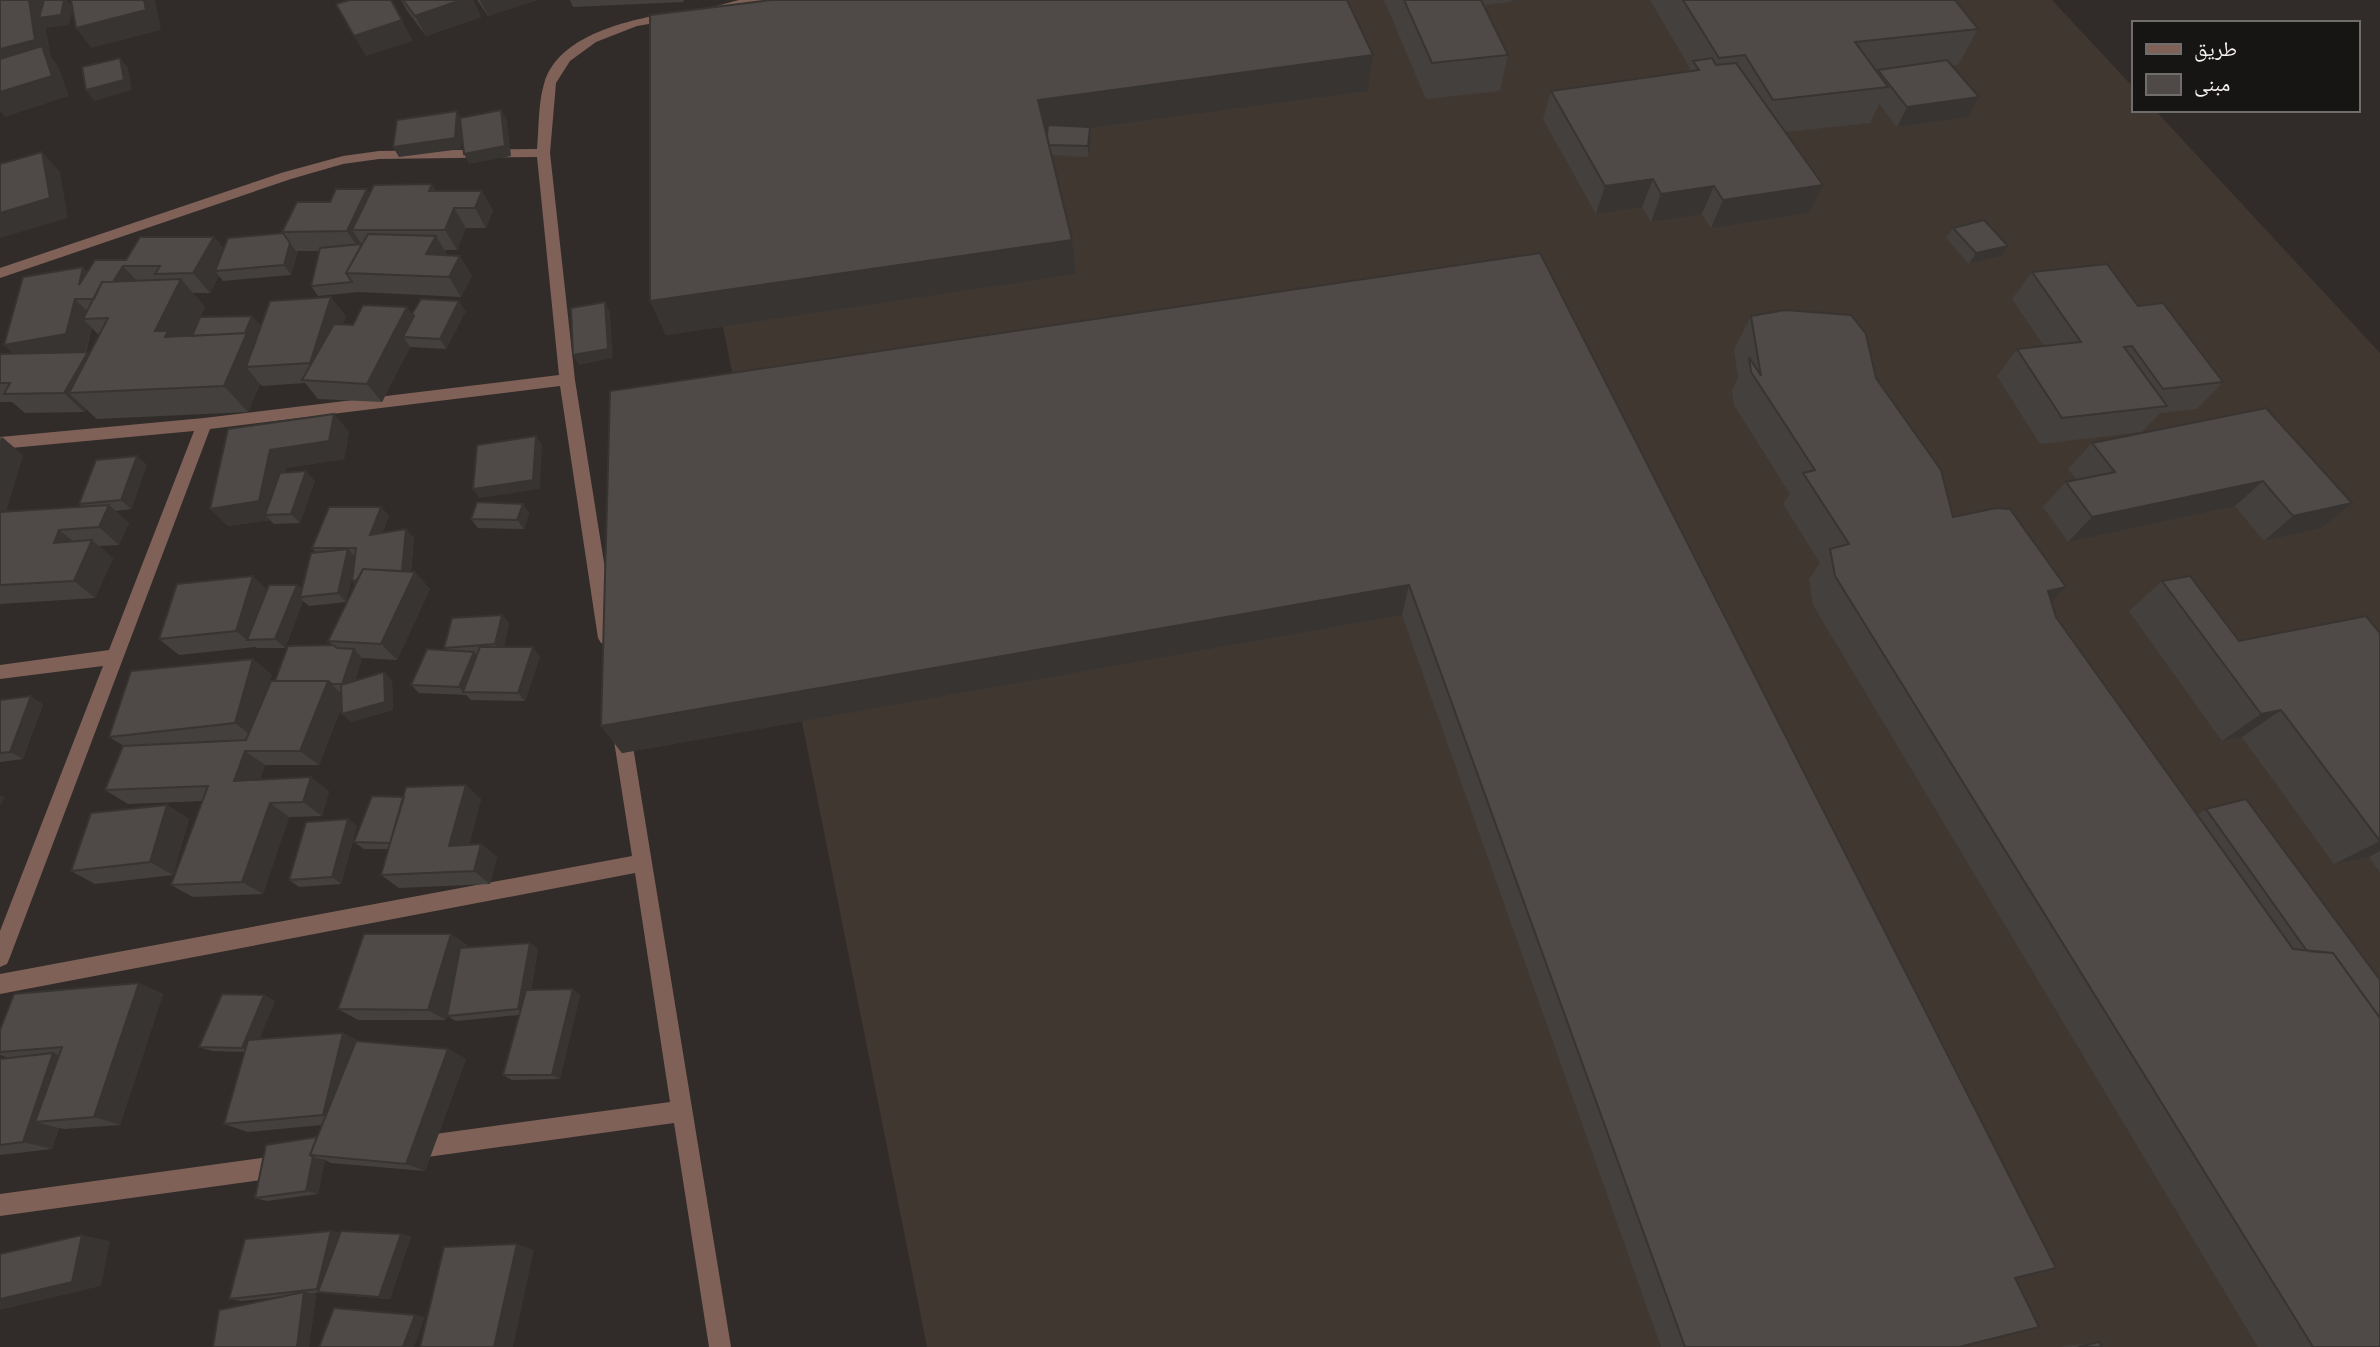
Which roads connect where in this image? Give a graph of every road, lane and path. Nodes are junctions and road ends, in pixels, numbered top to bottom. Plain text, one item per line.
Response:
1 (758, 0) edge
2 (543, 153) junction
3 (0, 273) edge
4 (567, 380) junction
5 (204, 424) junction
6 (0, 443) edge
7 (610, 656) edge
8 (115, 657) junction
9 (0, 672) edge
10 (619, 711) edge
11 (642, 863) junction
12 (0, 957) edge
13 (0, 984) edge
14 (682, 1111) junction
15 (395, 1150) edge
16 (300, 1164) edge
17 (0, 1205) edge
18 (719, 1347) edge

1 - 2 street
2 - 3 street
2 - 4 street
4 - 5 street
4 - 7 street
5 - 6 street
5 - 8 street
8 - 9 street
8 - 12 street
10 - 11 street
11 - 13 street
11 - 14 street
14 - 15 street
14 - 18 street
16 - 17 street

